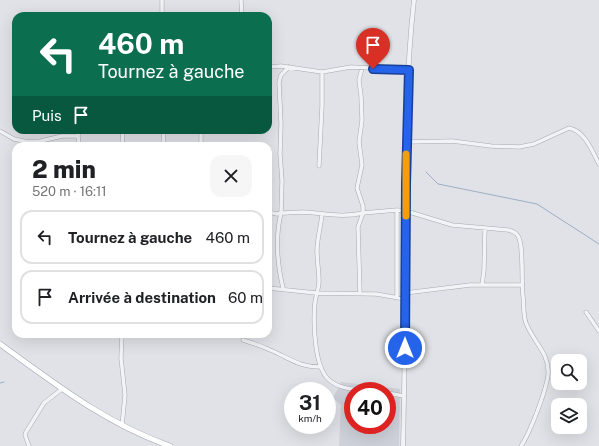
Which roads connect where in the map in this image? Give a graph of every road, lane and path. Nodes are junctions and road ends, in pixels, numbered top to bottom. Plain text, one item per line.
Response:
1 (162, 0) edge
2 (241, 0) edge
3 (414, 0) edge
4 (162, 12) edge
5 (242, 12) edge
6 (272, 67) edge
7 (289, 67) junction
8 (362, 68) junction
9 (409, 70) junction
10 (322, 72) junction
11 (0, 131) edge
12 (78, 136) joint
13 (79, 142) edge
14 (407, 142) junction
15 (599, 164) edge
16 (319, 166) dead end
17 (397, 210) junction
18 (406, 211) junction
19 (363, 212) junction
20 (272, 213) edge
21 (281, 213) junction
22 (322, 214) junction
23 (485, 228) junction
24 (482, 285) junction
25 (521, 285) junction
26 (272, 288) edge
27 (283, 288) junction
28 (316, 293) junction
29 (405, 293) junction
30 (360, 294) junction
31 (397, 297) junction
32 (405, 299) junction
33 (586, 312) dead end
34 (599, 331) edge
35 (122, 338) edge
36 (243, 340) dead end
37 (0, 344) edge
38 (322, 367) junction
39 (344, 387) edge
40 (62, 389) junction
41 (396, 395) edge
42 (404, 396) junction
43 (122, 426) junction
44 (30, 446) edge
45 (170, 446) edge
46 (403, 446) edge
47 (520, 446) edge

1 - 4 street
2 - 5 street
3 - 9 street
6 - 7 street
7 - 10 street
7 - 21 street
8 - 9 street
8 - 10 street
8 - 19 street
9 - 14 street
10 - 16 street
11 - 12 street
12 - 13 street
14 - 15 street
14 - 18 street
17 - 18 street
17 - 19 street
17 - 31 street
18 - 23 street
18 - 29 street
19 - 22 street
19 - 30 street
20 - 21 street
21 - 22 street
21 - 27 street
22 - 28 street
23 - 24 street
23 - 25 street
24 - 25 street
24 - 29 street
25 - 47 street
26 - 27 street
27 - 28 street
28 - 30 street
28 - 38 street
29 - 32 street
30 - 31 street
31 - 32 street
32 - 42 street
33 - 34 street
35 - 43 street
36 - 38 street
37 - 40 main road
38 - 39 street
40 - 43 main road
40 - 44 street
41 - 42 street
42 - 46 street
43 - 45 main road

